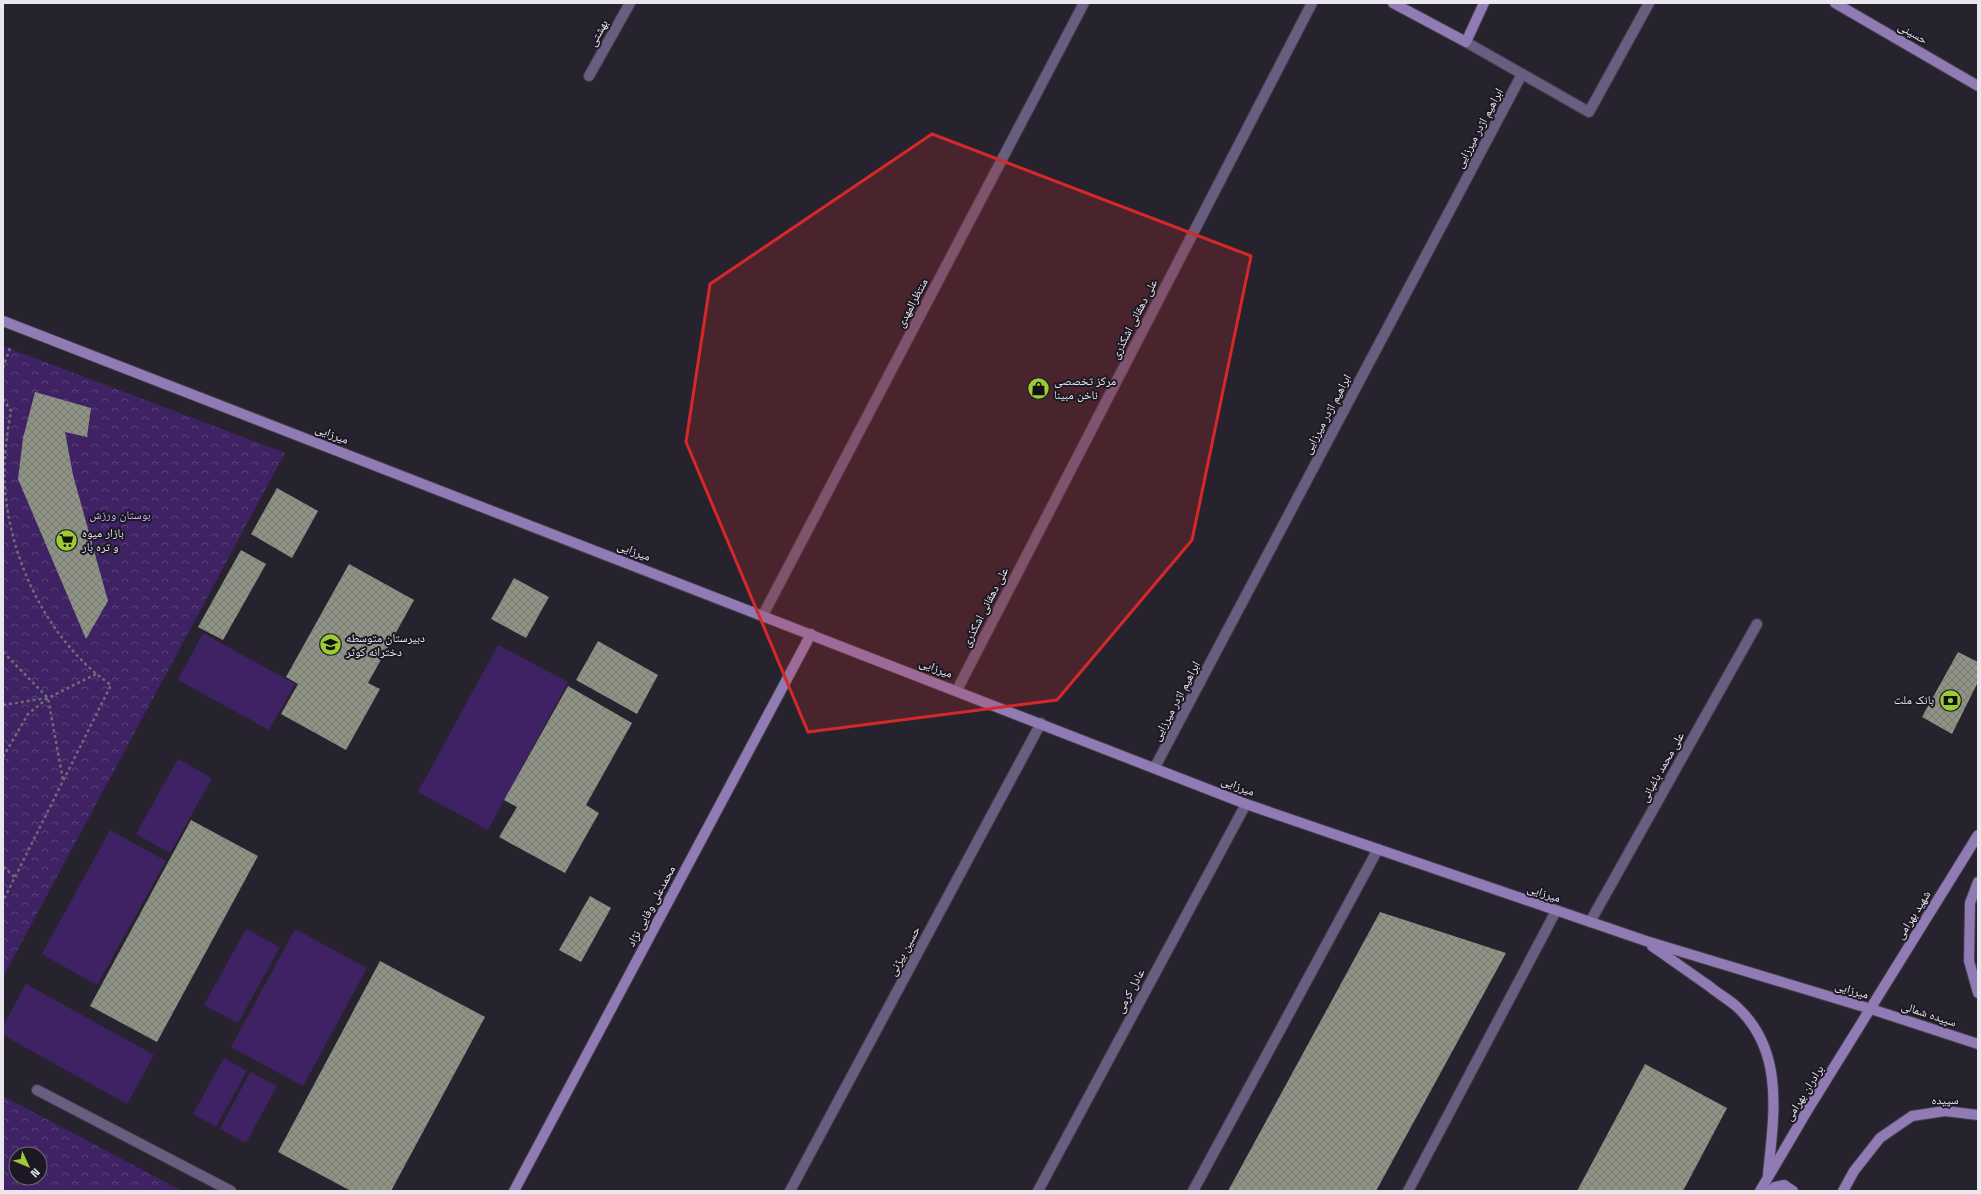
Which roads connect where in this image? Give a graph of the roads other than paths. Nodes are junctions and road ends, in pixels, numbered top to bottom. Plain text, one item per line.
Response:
1 (630, 3) edge
2 (1084, 3) edge
3 (1312, 3) edge
4 (1393, 3) edge
5 (1484, 3) edge
6 (1649, 3) edge
7 (1835, 3) edge
8 (1848, 6) edge
9 (1466, 42) junction
10 (1522, 74) junction
11 (589, 76) dead end
12 (1978, 86) edge
13 (3, 321) edge
14 (762, 615) junction
15 (1756, 624) dead end
16 (810, 634) junction
17 (957, 690) junction
18 (1041, 723) junction
19 (1155, 767) junction
20 (1246, 804) junction
21 (1978, 835) edge
22 (1378, 849) junction
23 (1978, 882) edge
24 (1556, 911) junction
25 (1590, 922) junction
26 (1646, 941) junction
27 (1978, 993) edge
28 (1871, 1009) junction
29 (1978, 1044) edge
30 (37, 1090) dead end
31 (1978, 1115) edge
32 (1767, 1178) junction
33 (231, 1191) edge
34 (514, 1191) edge
35 (790, 1191) edge
36 (1038, 1191) edge
37 (1193, 1191) edge
38 (1408, 1191) edge
39 (1760, 1191) edge
40 (1770, 1191) edge
41 (1793, 1191) edge
42 (1842, 1191) edge

1 - 11 street, بهشتی
2 - 14 street, منتظرالمهدی
3 - 17 street, علی دهقانی اشکذری
4 - 9 main road
5 - 9 main road
6 - 10 street
7 - 8 main road, حسینی
8 - 12 main road, حسینی
9 - 10 street
10 - 19 street, ابراهیم اژدر میرزایی
13 - 14 main road, میرزایی
14 - 16 main road, میرزایی
15 - 25 street, علی محمد باغبانی
16 - 17 main road, میرزایی
16 - 34 main road, محمدعلی وفایی نژاد
17 - 18 main road, میرزایی
18 - 19 main road, میرزایی
18 - 35 street, حسین بیژنی
19 - 20 main road, میرزایی
20 - 22 main road, میرزایی
20 - 36 street, عادل کرمی
21 - 28 main road, شهید بهرامی
22 - 24 main road, میرزایی
22 - 37 street
23 - 27 main road
24 - 25 main road, میرزایی
24 - 38 street
25 - 26 main road, میرزایی
26 - 28 main road, میرزایی
26 - 32 main road
28 - 29 main road, سپیده شمالی
28 - 32 main road, برادران بهرامی
30 - 33 street
31 - 42 main road, سپیده
32 - 39 main road, برادران بهرامی
40 - 41 main road

